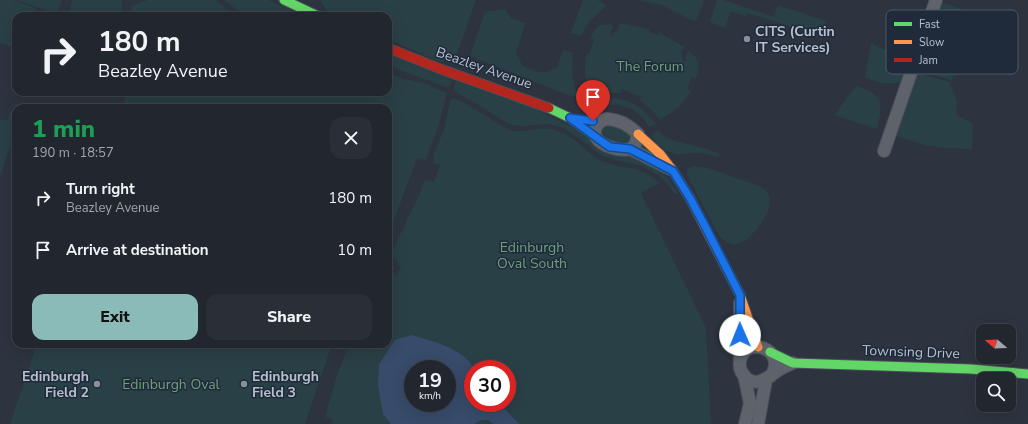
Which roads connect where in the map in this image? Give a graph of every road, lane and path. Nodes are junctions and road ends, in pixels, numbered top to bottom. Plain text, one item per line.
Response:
1 (284, 0) edge
2 (936, 0) edge
3 (933, 10) edge
4 (310, 12) edge
5 (392, 50) edge
6 (911, 74) edge
7 (570, 118) junction
8 (602, 120) junction
9 (638, 134) junction
10 (596, 137) junction
11 (630, 149) junction
12 (884, 151) dead end
13 (673, 171) junction
14 (740, 295) junction
15 (758, 346) junction
16 (770, 352) junction
17 (740, 362) junction
18 (793, 363) junction
19 (1028, 374) edge
20 (744, 375) junction
21 (768, 378) junction
22 (745, 424) edge
23 (758, 424) edge

1 - 4 street
2 - 3 street
5 - 7 street, Beazley Avenue
6 - 12 street
7 - 8 street, Beazley Avenue
7 - 10 street, Beazley Avenue
8 - 9 street, Beazley Avenue
8 - 10 street
9 - 11 street
9 - 13 street, Beazley Avenue
10 - 11 street, Beazley Avenue
11 - 13 street, Beazley Avenue
13 - 14 street, Beazley Avenue
14 - 15 street, Beazley Avenue
14 - 17 street, Beazley Avenue
15 - 16 street
15 - 17 street
16 - 18 street, Townsing Drive
16 - 21 street
17 - 20 street
18 - 19 street, Townsing Drive
18 - 21 street
20 - 21 street
20 - 22 street
21 - 23 street

